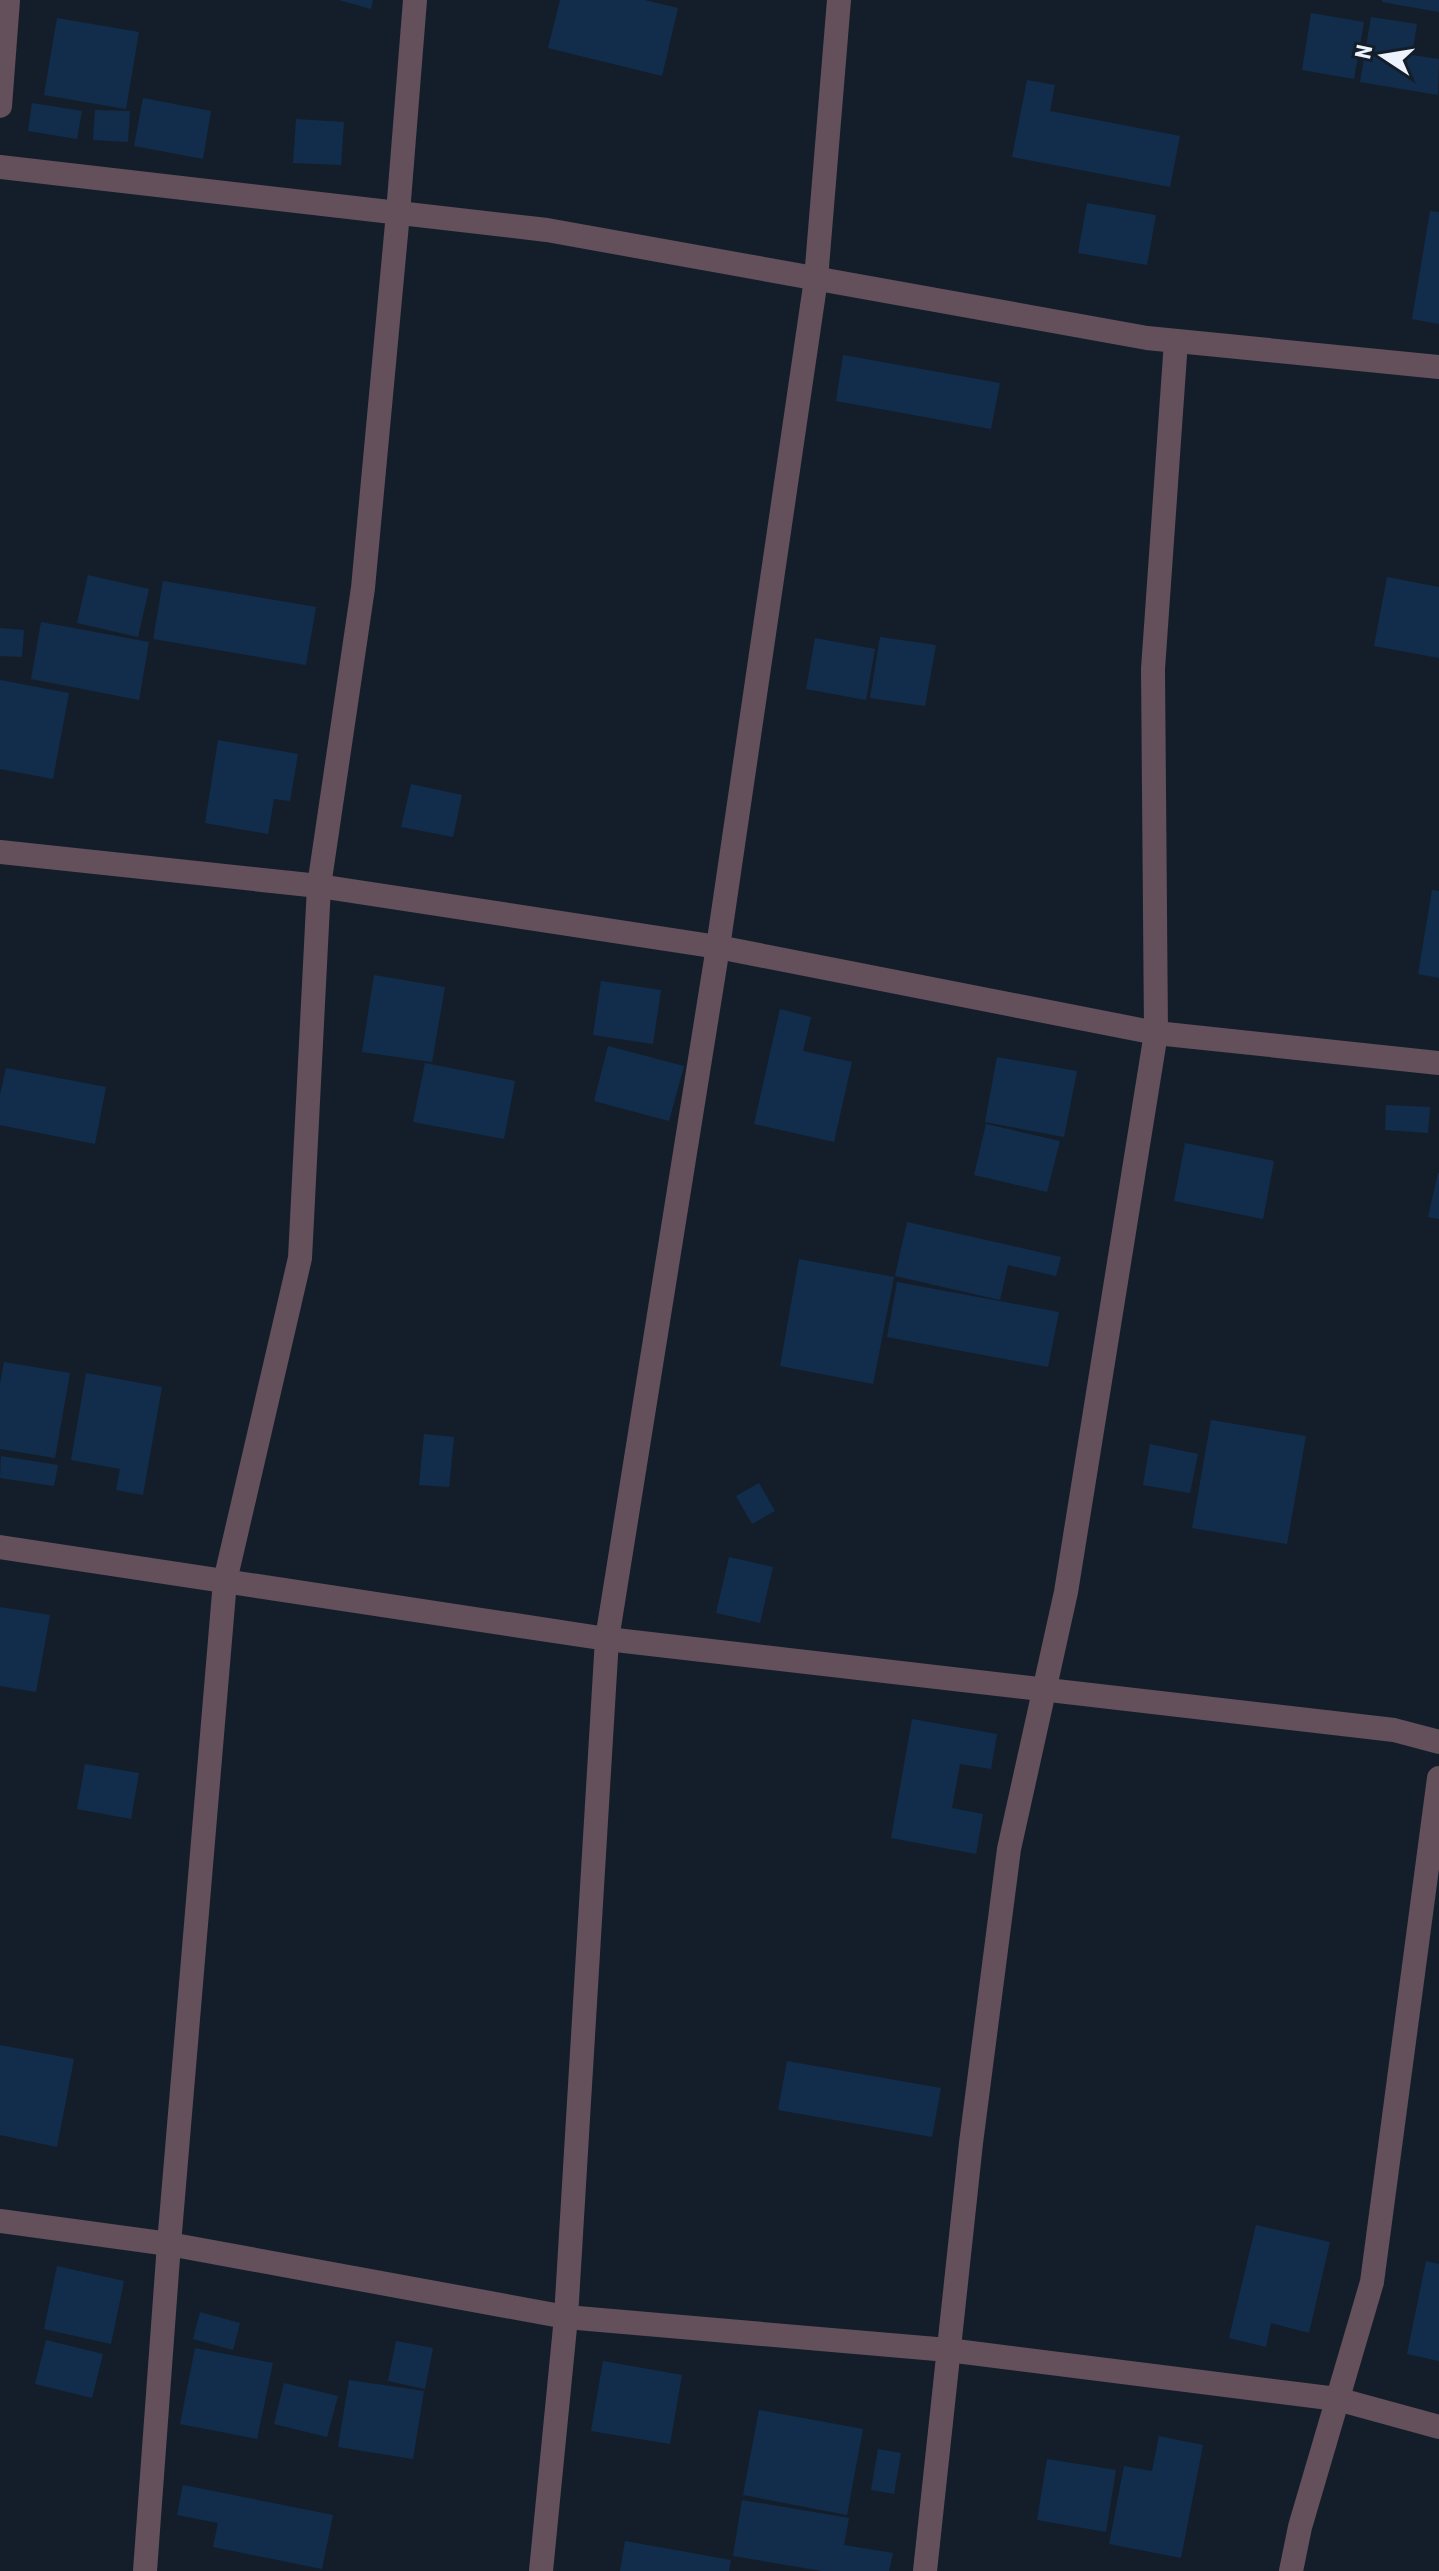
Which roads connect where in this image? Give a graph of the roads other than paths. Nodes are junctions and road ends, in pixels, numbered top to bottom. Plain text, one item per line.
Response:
1 (8, 0) edge
2 (415, 0) edge
3 (839, 0) edge
4 (0, 106) edge
5 (0, 167) edge
6 (398, 213) junction
7 (816, 279) junction
8 (1176, 341) junction
9 (1439, 367) edge
10 (0, 852) edge
11 (319, 886) junction
12 (718, 947) junction
13 (1156, 1033) junction
14 (1439, 1063) edge
15 (0, 1547) edge
16 (225, 1581) junction
17 (607, 1639) junction
18 (1044, 1689) junction
19 (1439, 1742) edge
20 (1439, 1778) edge
21 (0, 2221) edge
22 (169, 2244) junction
23 (566, 2317) junction
24 (948, 2350) junction
25 (1337, 2399) junction
26 (1439, 2427) edge
27 (145, 2571) edge
28 (541, 2571) edge
29 (925, 2571) edge
30 (1291, 2571) edge

1 - 4 street
2 - 6 street
3 - 7 street
5 - 6 street
6 - 7 street
6 - 11 street
7 - 8 street
7 - 12 street
8 - 9 street
8 - 13 street
10 - 11 street
11 - 12 street
11 - 16 street
12 - 13 street
12 - 17 street
13 - 14 street
13 - 18 street
15 - 16 street
16 - 17 street
16 - 22 street
17 - 18 street
17 - 23 street
18 - 19 street
18 - 24 street
20 - 25 street
21 - 22 street
22 - 23 street
22 - 27 street
23 - 24 street
23 - 28 street
24 - 25 street
24 - 29 street
25 - 26 street
25 - 30 street

